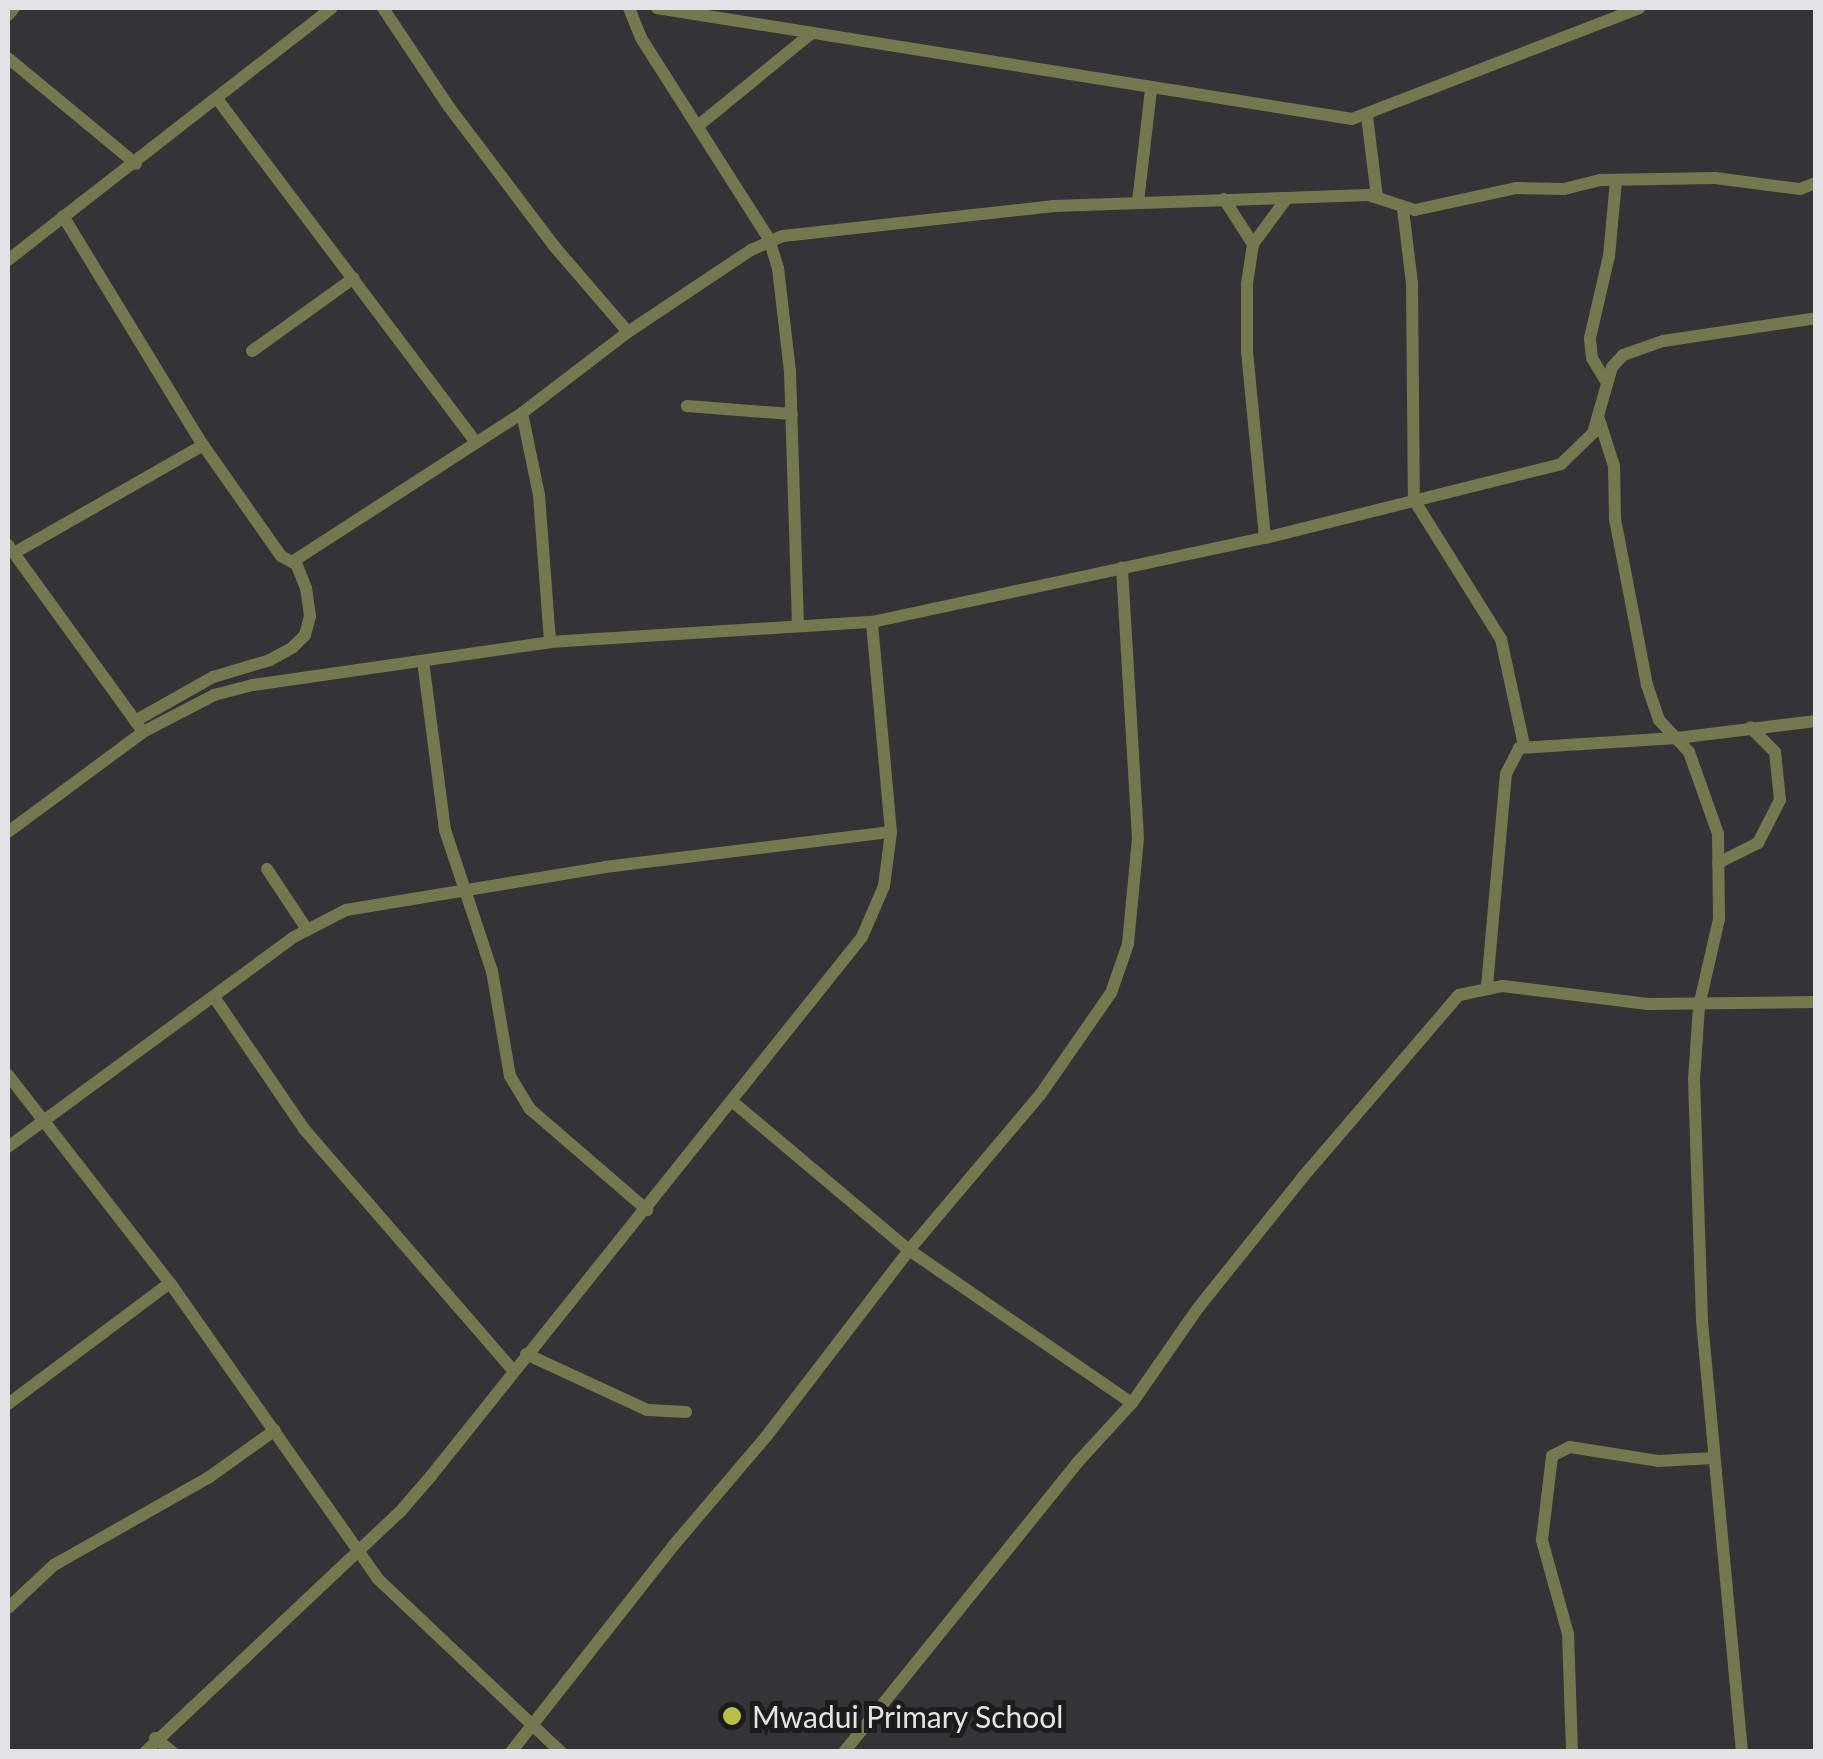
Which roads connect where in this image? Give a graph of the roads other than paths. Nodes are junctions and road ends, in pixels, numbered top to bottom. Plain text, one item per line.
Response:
1 (14, 8) edge
2 (332, 8) edge
3 (383, 8) edge
4 (629, 8) edge
5 (657, 8) edge
6 (1639, 8) edge
7 (8, 15) edge
8 (812, 33) junction
9 (8, 58) edge
10 (1151, 90) junction
11 (218, 100) junction
12 (1367, 116) junction
13 (698, 125) junction
14 (136, 164) junction
15 (1616, 180) junction
16 (1814, 189) edge
17 (1377, 196) junction
18 (1287, 198) junction
19 (1224, 199) junction
20 (1138, 202) junction
21 (1403, 209) junction
22 (63, 216) junction
23 (770, 239) junction
24 (1253, 244) junction
25 (8, 260) edge
26 (354, 278) junction
27 (1816, 318) edge
28 (628, 332) junction
29 (252, 351) dead end
30 (1607, 383) junction
31 (687, 406) dead end
32 (522, 414) junction
33 (792, 414) junction
34 (1598, 418) junction
35 (476, 442) junction
36 (203, 445) junction
37 (1414, 500) junction
38 (1264, 538) junction
39 (11, 549) edge
40 (295, 561) junction
41 (1122, 567) junction
42 (872, 622) junction
43 (798, 626) junction
44 (550, 642) junction
45 (423, 661) junction
46 (1816, 721) edge
47 (139, 726) junction
48 (1750, 727) junction
49 (1676, 738) junction
50 (1524, 745) junction
51 (8, 832) edge
52 (891, 832) junction
53 (1718, 863) junction
54 (266, 869) dead end
55 (468, 892) junction
56 (306, 928) junction
57 (1487, 986) junction
58 (214, 997) junction
59 (1816, 1002) edge
60 (1699, 1006) junction
61 (8, 1075) edge
62 (732, 1102) junction
63 (42, 1119) junction
64 (8, 1147) edge
65 (647, 1210) junction
66 (909, 1250) junction
67 (170, 1283) junction
68 (526, 1354) junction
69 (512, 1370) junction
70 (1132, 1403) junction
71 (8, 1404) edge
72 (686, 1412) dead end
73 (276, 1430) junction
74 (1714, 1458) junction
75 (360, 1550) junction
76 (8, 1608) edge
77 (532, 1726) junction
78 (155, 1738) junction
79 (144, 1752) edge
80 (172, 1752) edge
81 (511, 1752) edge
82 (560, 1752) edge
83 (844, 1752) edge
84 (1572, 1752) edge
85 (1742, 1752) edge

1 - 7 street
2 - 11 street
3 - 28 street
4 - 13 street
5 - 8 street
6 - 12 street
8 - 10 street
8 - 13 street
9 - 14 street
10 - 12 street
10 - 20 street
11 - 14 street
11 - 26 street
12 - 17 street
13 - 23 street
14 - 22 street
15 - 16 street
15 - 21 street
15 - 30 street
17 - 18 street
17 - 21 street
18 - 19 street
18 - 24 street
19 - 20 street
19 - 24 street
20 - 23 street
21 - 37 street
22 - 25 street
22 - 36 street
23 - 28 street
23 - 33 street
24 - 38 street
26 - 29 street
26 - 35 street
27 - 30 street
28 - 32 street
30 - 34 street
31 - 33 street
32 - 35 street
32 - 44 street
33 - 43 street
34 - 37 street
34 - 49 street
35 - 40 street
36 - 39 street
36 - 40 street
37 - 38 street
37 - 50 street
38 - 41 street
39 - 47 street
40 - 47 street
41 - 42 street
41 - 66 street
42 - 43 street
42 - 52 street
43 - 44 street
44 - 45 street
45 - 47 street
45 - 55 street
46 - 48 street
47 - 51 street
48 - 49 street
48 - 53 street
49 - 50 street
49 - 53 street
50 - 57 street
52 - 55 street
52 - 62 street
53 - 60 street
54 - 56 street
55 - 56 street
55 - 65 street
56 - 58 street
57 - 60 street
57 - 70 street
58 - 63 street
58 - 69 street
59 - 60 street
60 - 74 street
61 - 63 street
62 - 65 street
62 - 66 street
63 - 64 street
63 - 67 street
65 - 68 street
66 - 70 street
66 - 77 street
67 - 71 street
67 - 73 street
68 - 69 street
68 - 72 street
69 - 75 street
70 - 83 street
73 - 75 street
73 - 76 street
74 - 84 street
74 - 85 street
75 - 77 street
75 - 78 street
77 - 81 street
77 - 82 street
78 - 79 street
78 - 80 street

